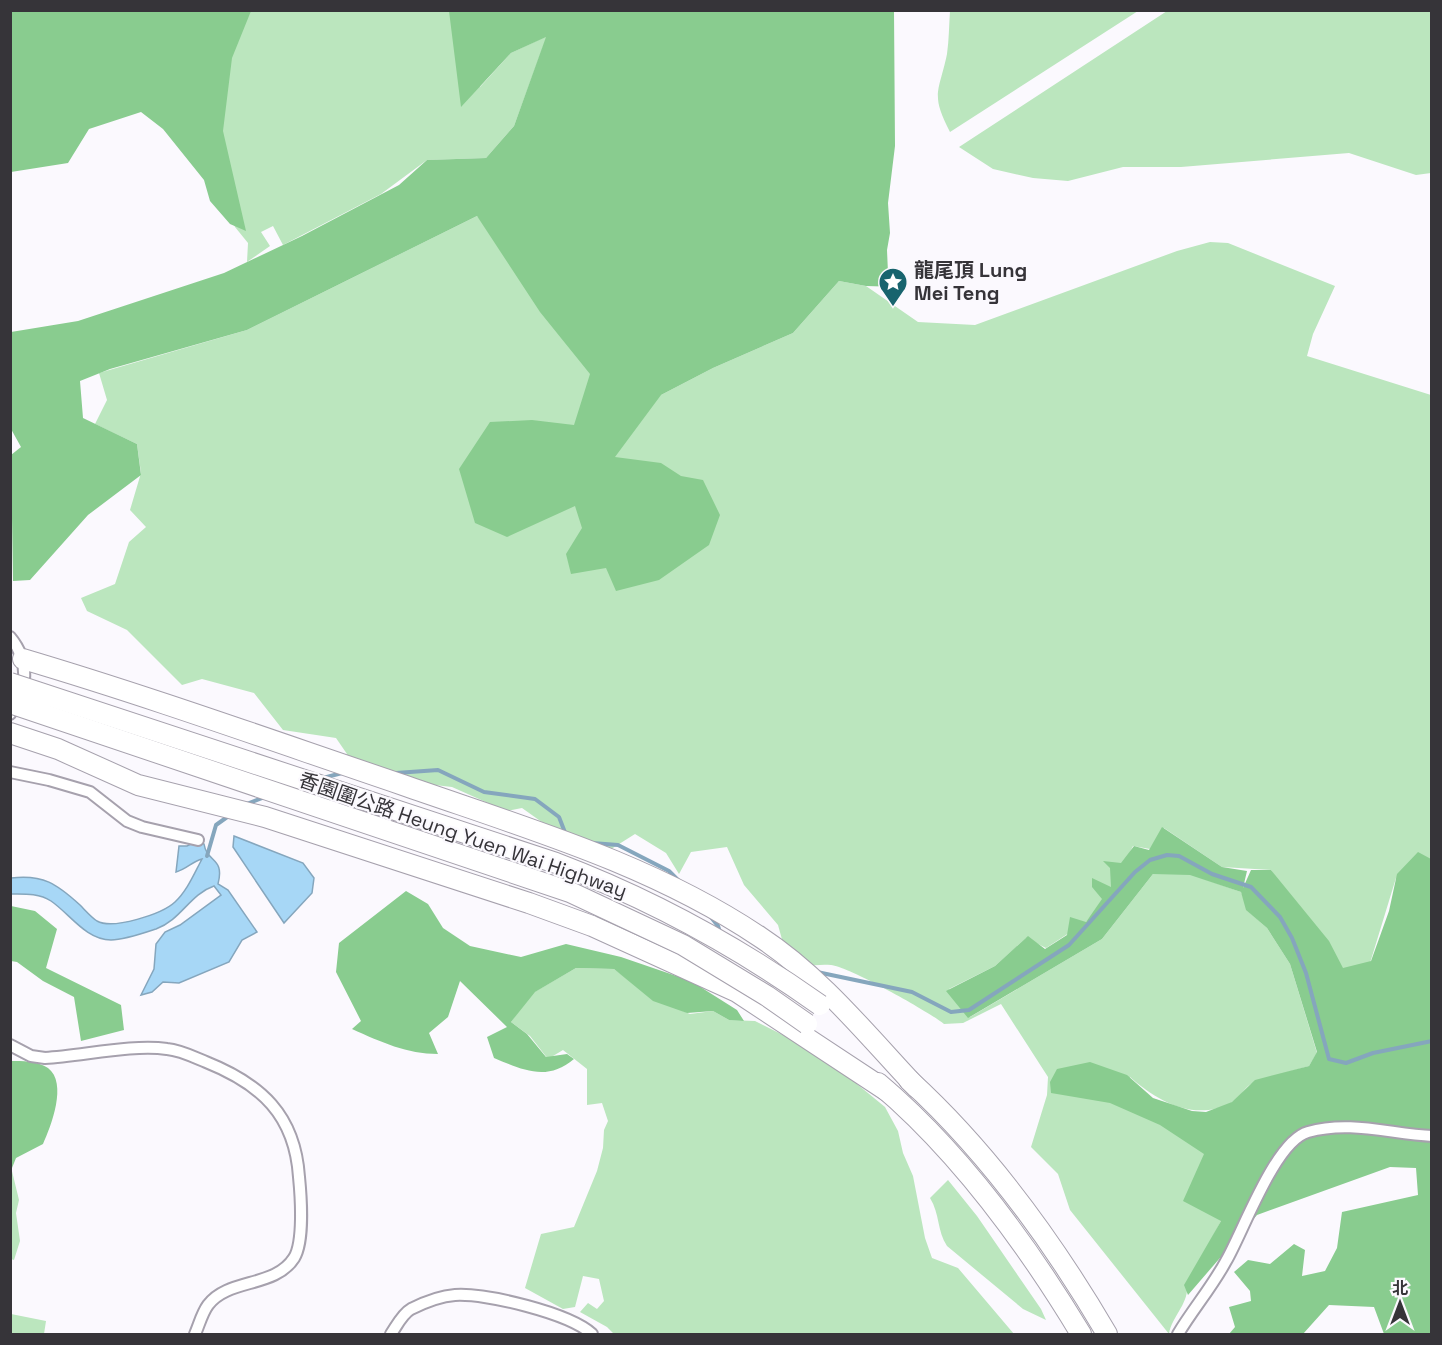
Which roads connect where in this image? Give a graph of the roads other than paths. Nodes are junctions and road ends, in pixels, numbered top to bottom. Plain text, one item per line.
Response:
1 (10, 637) edge
2 (23, 659) junction
3 (10, 683) edge
4 (10, 703) edge
5 (10, 714) edge
6 (10, 733) edge
7 (10, 772) edge
8 (198, 840) dead end
9 (824, 999) junction
10 (804, 1028) junction
11 (10, 1045) edge
12 (1431, 1136) edge
13 (195, 1335) edge
14 (391, 1335) edge
15 (592, 1335) edge
16 (1081, 1335) edge
17 (1107, 1335) edge
18 (1178, 1335) edge

1 - 2 street
2 - 5 street
2 - 9 highway
3 - 9 highway, 香園圍公路 Heung Yuen Wai Highway, bridge
4 - 10 highway, 香園圍公路 Heung Yuen Wai Highway, bridge
6 - 10 highway
7 - 8 street
9 - 17 highway, 香園圍公路 Heung Yuen Wai Highway
10 - 16 highway, 香園圍公路 Heung Yuen Wai Highway
11 - 13 street
12 - 18 street
14 - 15 street

